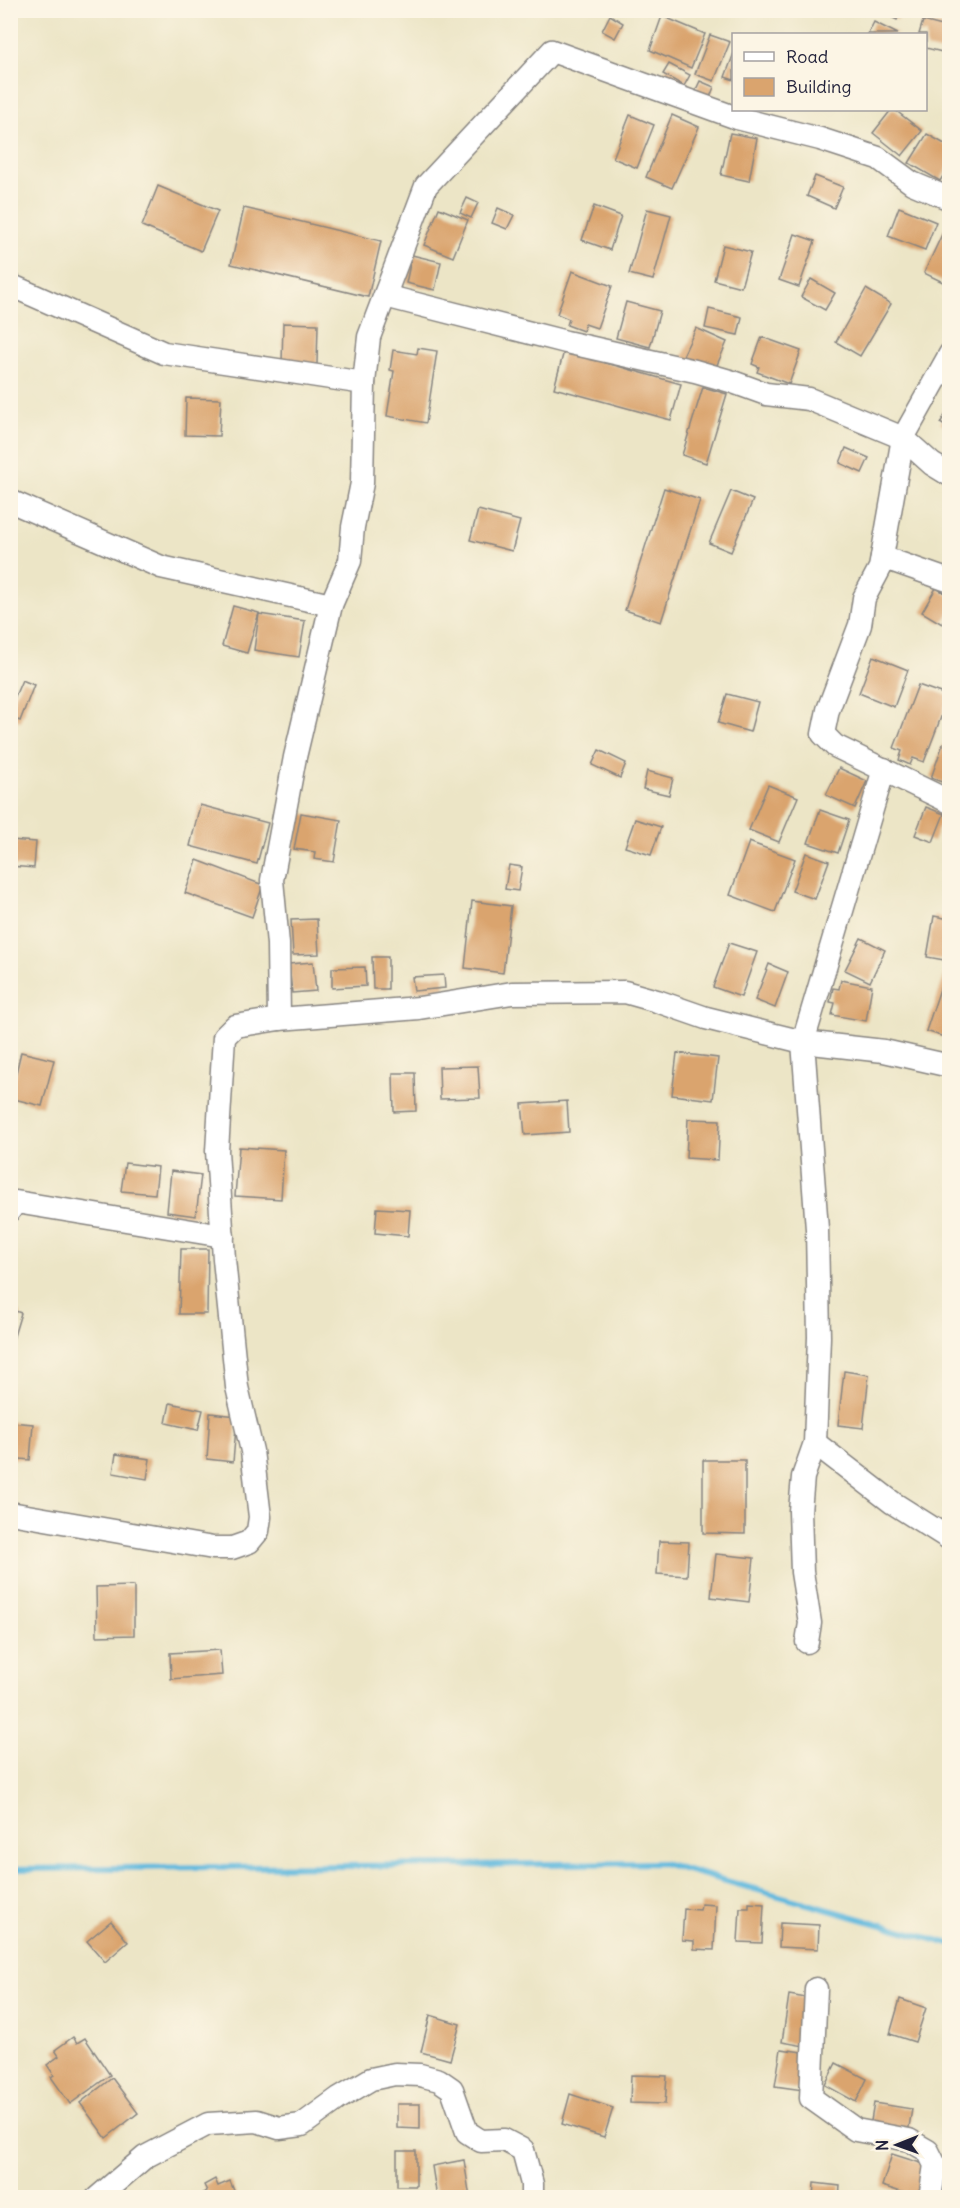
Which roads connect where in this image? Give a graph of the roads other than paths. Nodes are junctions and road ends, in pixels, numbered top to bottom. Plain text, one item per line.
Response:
1 (950, 199) edge
2 (10, 285) edge
3 (385, 296) junction
4 (950, 354) edge
5 (364, 383) junction
6 (903, 438) junction
7 (950, 475) edge
8 (10, 501) edge
9 (882, 556) junction
10 (950, 581) edge
11 (331, 605) junction
12 (884, 769) junction
13 (950, 802) edge
14 (279, 1019) junction
15 (803, 1042) junction
16 (950, 1066) edge
17 (10, 1210) edge
18 (223, 1236) junction
19 (815, 1443) junction
20 (10, 1513) edge
21 (950, 1539) edge
22 (807, 1642) dead end
23 (816, 1989) dead end
24 (97, 2198) edge
25 (532, 2198) edge
26 (930, 2198) edge

1 - 3 street
2 - 5 street
3 - 5 street
3 - 6 street
4 - 6 street
5 - 11 street
6 - 7 street
6 - 9 street
8 - 11 street
9 - 10 street
9 - 12 street
11 - 14 street
12 - 13 street
12 - 15 street
14 - 15 street
14 - 18 street
15 - 16 street
15 - 19 street
17 - 18 street
18 - 20 street
19 - 21 street
19 - 22 street
23 - 26 street
24 - 25 street

